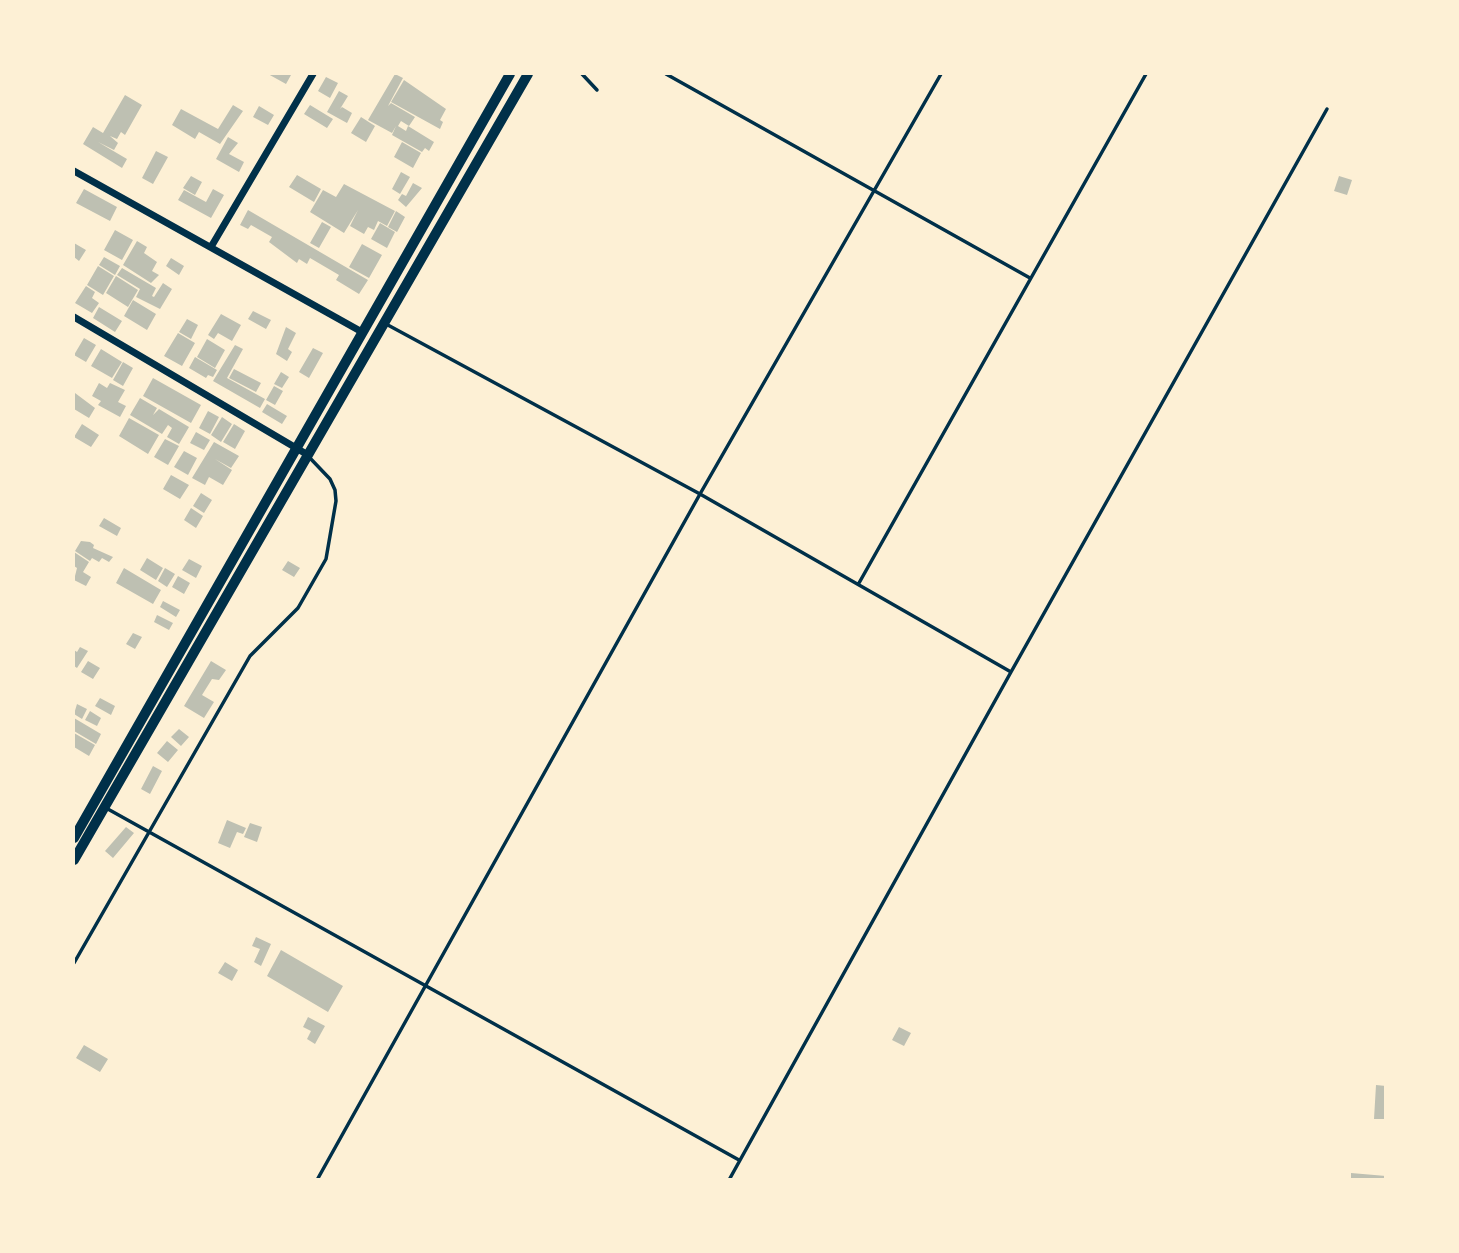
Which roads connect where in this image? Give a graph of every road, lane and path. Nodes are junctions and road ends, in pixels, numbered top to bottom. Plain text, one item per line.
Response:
1 (313, 74) edge
2 (510, 74) edge
3 (528, 74) edge
4 (582, 74) edge
5 (666, 74) edge
6 (941, 74) edge
7 (1146, 74) edge
8 (597, 90) dead end
9 (1327, 109) dead end
10 (74, 171) edge
11 (874, 192) junction
12 (211, 247) junction
13 (1031, 278) junction
14 (74, 317) edge
15 (384, 323) junction
16 (362, 332) junction
17 (296, 448) junction
18 (308, 455) junction
19 (700, 494) junction
20 (859, 583) junction
21 (1011, 672) junction
22 (104, 807) junction
23 (77, 823) edge
24 (148, 831) junction
25 (74, 838) edge
26 (74, 860) edge
27 (74, 962) edge
28 (427, 984) junction
29 (740, 1160) junction
30 (317, 1180) edge
31 (729, 1180) edge

1 - 12 street
2 - 16 street
3 - 15 street
4 - 8 lane
5 - 11 lane
6 - 11 lane
7 - 13 lane
9 - 21 lane
10 - 12 street
11 - 13 lane
11 - 19 lane
12 - 16 street
13 - 20 lane
14 - 17 street
15 - 18 street
15 - 19 lane
16 - 17 street
17 - 18 street
17 - 23 street
18 - 22 street
18 - 24 lane
19 - 20 lane
19 - 28 lane
20 - 21 lane
21 - 29 lane
22 - 24 lane
22 - 26 street
23 - 25 street
24 - 27 lane
24 - 28 lane
28 - 29 lane
28 - 30 lane
29 - 31 lane

